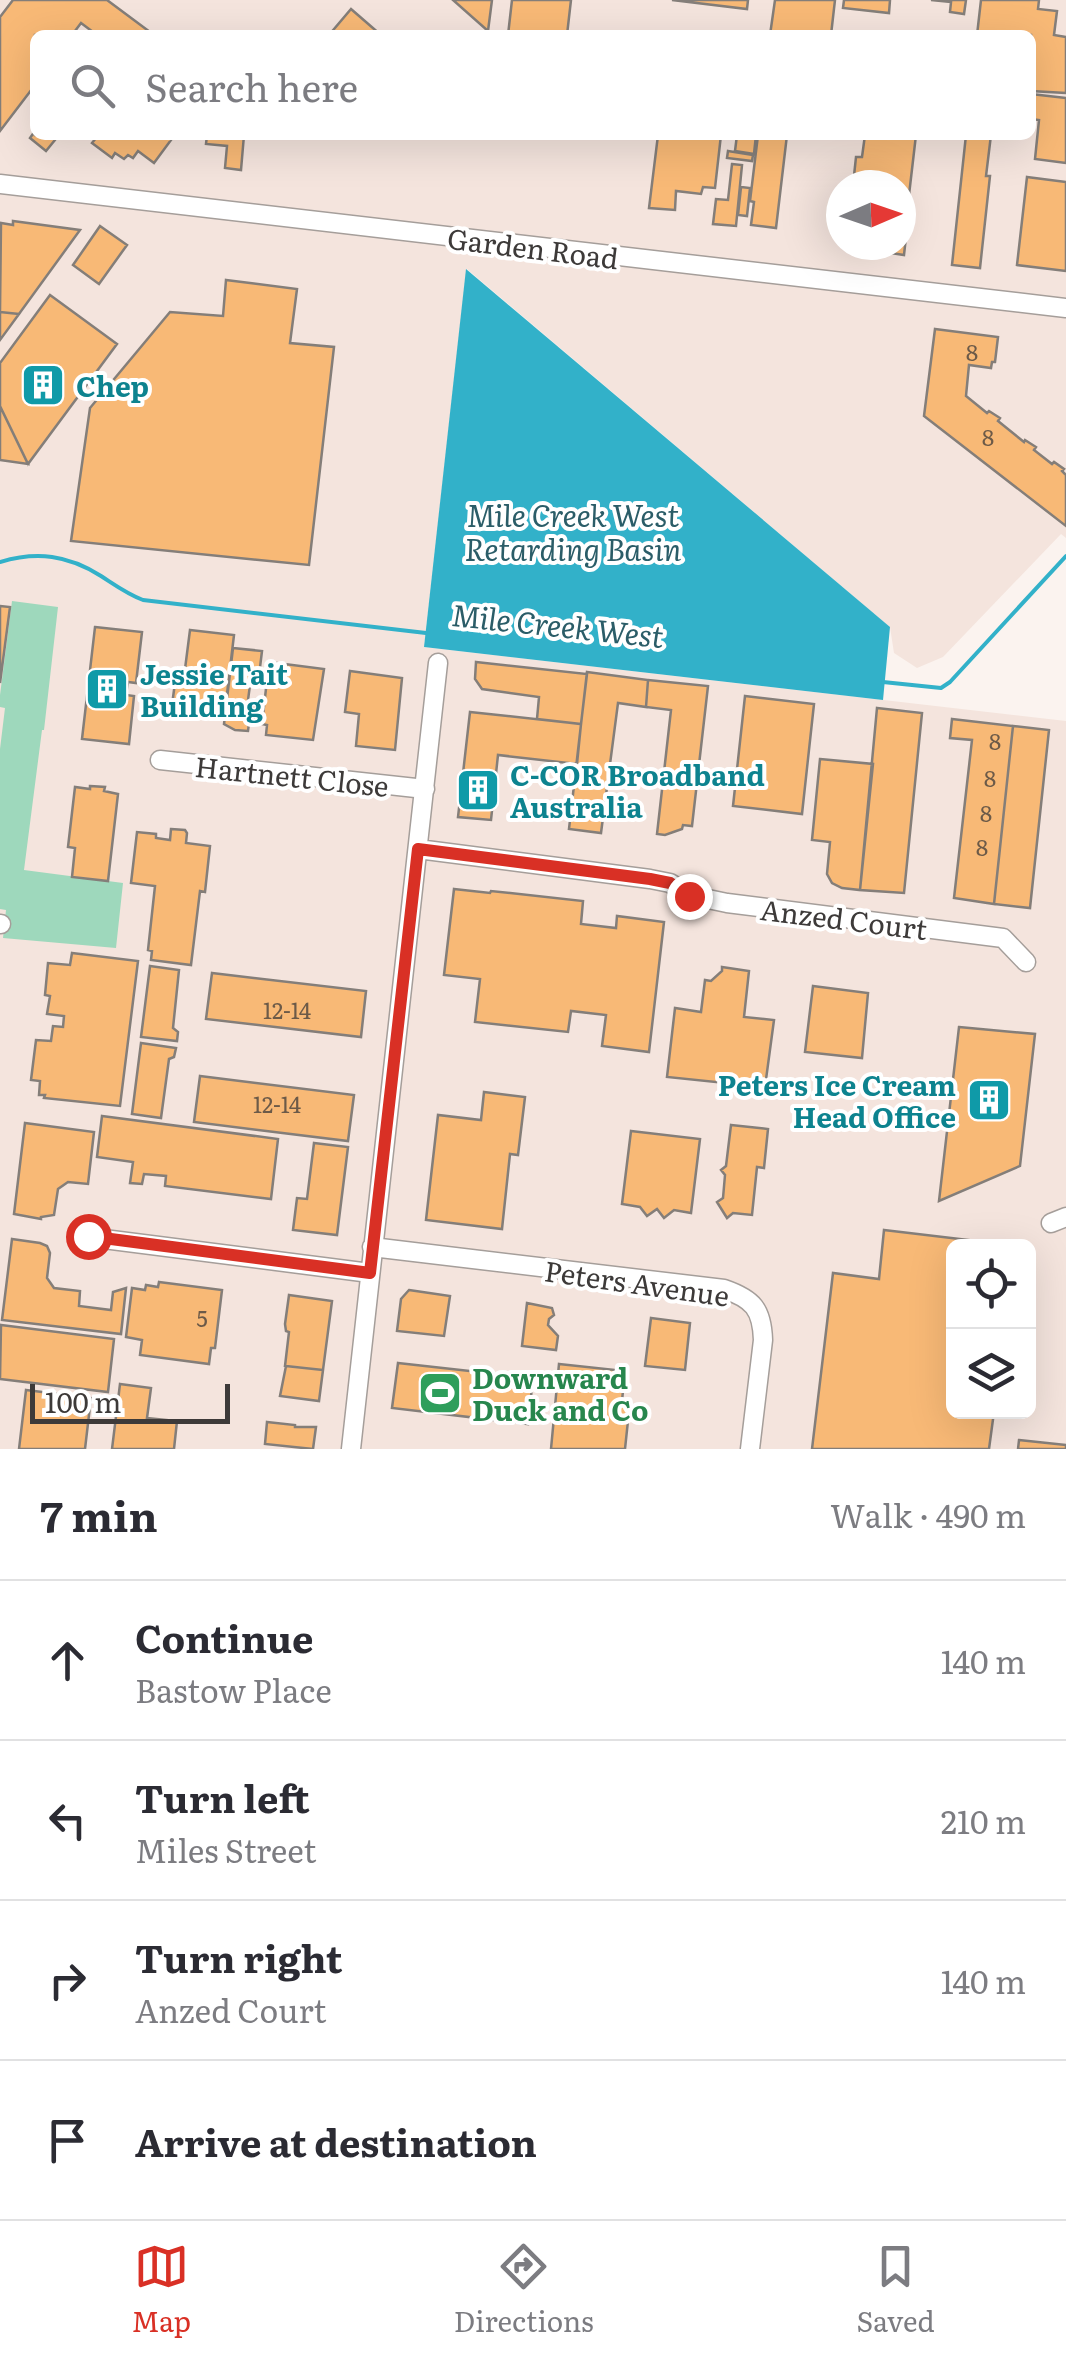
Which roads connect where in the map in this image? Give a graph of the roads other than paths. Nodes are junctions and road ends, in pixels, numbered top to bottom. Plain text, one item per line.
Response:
1 (0, 184) edge
2 (1066, 308) edge
3 (438, 663) dead end
4 (160, 760) dead end
5 (425, 789) junction
6 (418, 849) junction
7 (1026, 962) dead end
8 (88, 1236) dead end
9 (372, 1247) junction
10 (370, 1273) junction
11 (351, 1449) edge
12 (750, 1449) edge

1 - 2 street, Garden Road
3 - 5 street
4 - 5 street, Hartnett Close
5 - 6 street
6 - 7 street, Anzed Court
6 - 9 street
8 - 10 street
9 - 10 street
9 - 12 street, Peters Avenue
10 - 11 street

